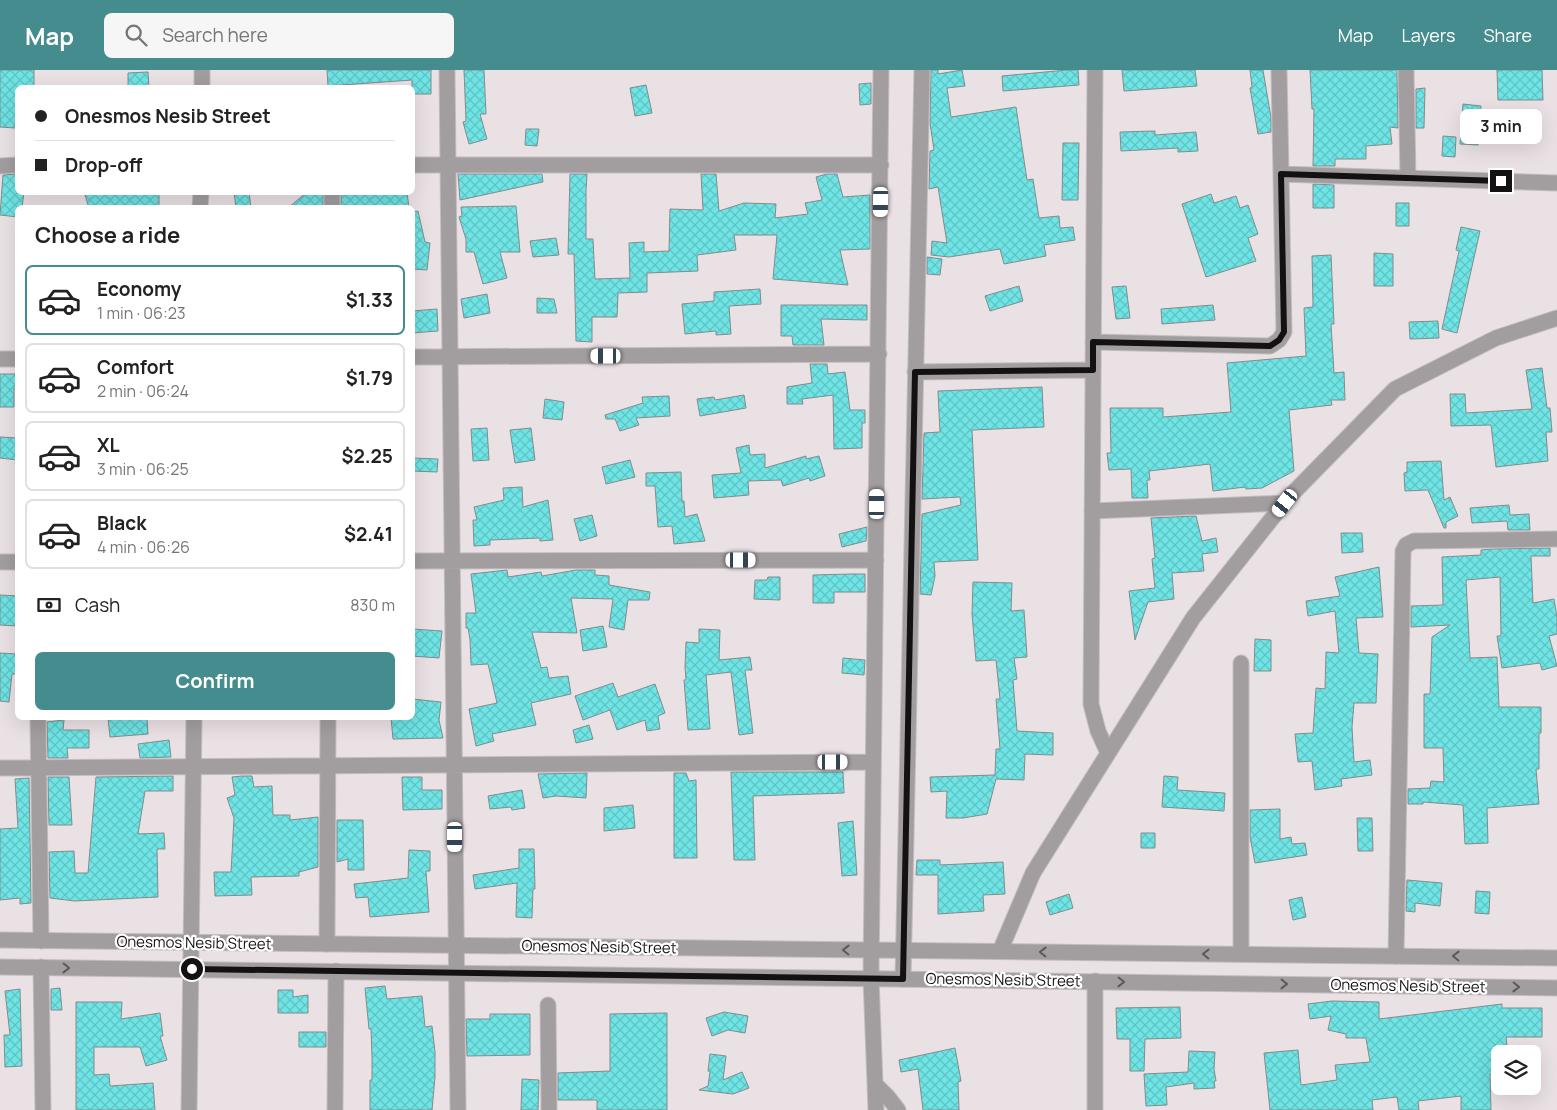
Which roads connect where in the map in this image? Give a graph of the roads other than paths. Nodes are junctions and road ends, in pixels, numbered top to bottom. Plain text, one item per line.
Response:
1 (202, 70) edge
2 (447, 70) edge
3 (881, 70) edge
4 (922, 70) edge
5 (1095, 70) edge
6 (1279, 70) edge
7 (1406, 70) edge
8 (202, 85) edge
9 (415, 165) edge
10 (448, 165) junction
11 (881, 165) junction
12 (0, 166) edge
13 (15, 166) edge
14 (1281, 174) junction
15 (1408, 178) junction
16 (1557, 182) edge
17 (1557, 318) edge
18 (1093, 342) junction
19 (879, 354) junction
20 (450, 356) junction
21 (415, 357) edge
22 (0, 359) edge
23 (15, 359) edge
24 (1093, 370) junction
25 (915, 372) junction
26 (1285, 503) junction
27 (1092, 511) junction
28 (1557, 539) edge
29 (452, 560) junction
30 (876, 560) junction
31 (415, 561) edge
32 (0, 562) edge
33 (15, 562) edge
34 (1241, 662) dead end
35 (38, 720) edge
36 (194, 720) edge
37 (328, 720) edge
38 (1108, 753) junction
39 (873, 762) junction
40 (454, 765) junction
41 (328, 766) junction
42 (193, 767) junction
43 (0, 768) edge
44 (39, 768) junction
45 (0, 940) edge
46 (41, 941) junction
47 (191, 942) junction
48 (327, 944) junction
49 (456, 946) junction
50 (871, 950) junction
51 (903, 950) junction
52 (1000, 951) junction
53 (1241, 954) junction
54 (1396, 956) junction
55 (1557, 958) edge
56 (0, 967) edge
57 (41, 967) junction
58 (192, 969) junction
59 (336, 971) junction
60 (457, 973) junction
61 (871, 978) junction
62 (903, 979) junction
63 (1095, 982) junction
64 (1557, 988) edge
65 (548, 1006) dead end
66 (874, 1084) junction
67 (874, 1109) edge
68 (43, 1110) edge
69 (189, 1110) edge
70 (336, 1110) edge
71 (458, 1110) edge
72 (549, 1110) edge
73 (898, 1110) edge
74 (1095, 1110) edge

1 - 8 street
2 - 10 street
3 - 11 street
4 - 25 street
5 - 18 street
6 - 14 street
7 - 15 street
9 - 10 street
10 - 11 street
10 - 20 street
11 - 19 street
12 - 13 street
14 - 15 street
14 - 18 street
15 - 16 street
17 - 26 street
18 - 24 street
19 - 20 street
19 - 30 street
20 - 21 street
20 - 29 street
22 - 23 street
24 - 25 street
24 - 27 street
25 - 51 street
26 - 27 street
26 - 38 street
27 - 38 street
28 - 54 street
29 - 30 street
29 - 31 street
29 - 40 street
30 - 39 street
32 - 33 street
34 - 53 street
35 - 44 street
36 - 42 street
37 - 41 street
38 - 52 street
39 - 40 street
39 - 50 street
40 - 41 street
40 - 49 street
41 - 42 street
41 - 48 street
42 - 44 street
42 - 47 street
43 - 44 street
44 - 46 street
45 - 46 street, Onesmos Nesib Street
46 - 47 street, Onesmos Nesib Street
47 - 48 street, Onesmos Nesib Street
47 - 58 street
48 - 49 street, Onesmos Nesib Street
50 -> 49 street, Onesmos Nesib Street
49 - 60 street
50 - 51 street, Onesmos Nesib Street
50 - 61 street
51 - 52 street, Onesmos Nesib Street
51 - 62 street
53 -> 52 street, Onesmos Nesib Street
53 - 54 street, Onesmos Nesib Street
55 -> 54 street, Onesmos Nesib Street
56 - 57 street, Onesmos Nesib Street
57 -> 58 street, Onesmos Nesib Street
57 - 68 street
58 - 59 street, Onesmos Nesib Street
58 - 69 street
59 - 60 street, Onesmos Nesib Street
59 - 70 street
60 - 61 street, Onesmos Nesib Street
60 - 71 street
61 - 62 street, Onesmos Nesib Street
61 - 66 street
62 - 63 street, Onesmos Nesib Street
63 -> 64 street, Onesmos Nesib Street
63 - 74 street
65 - 72 street
66 - 67 street
66 - 73 street

